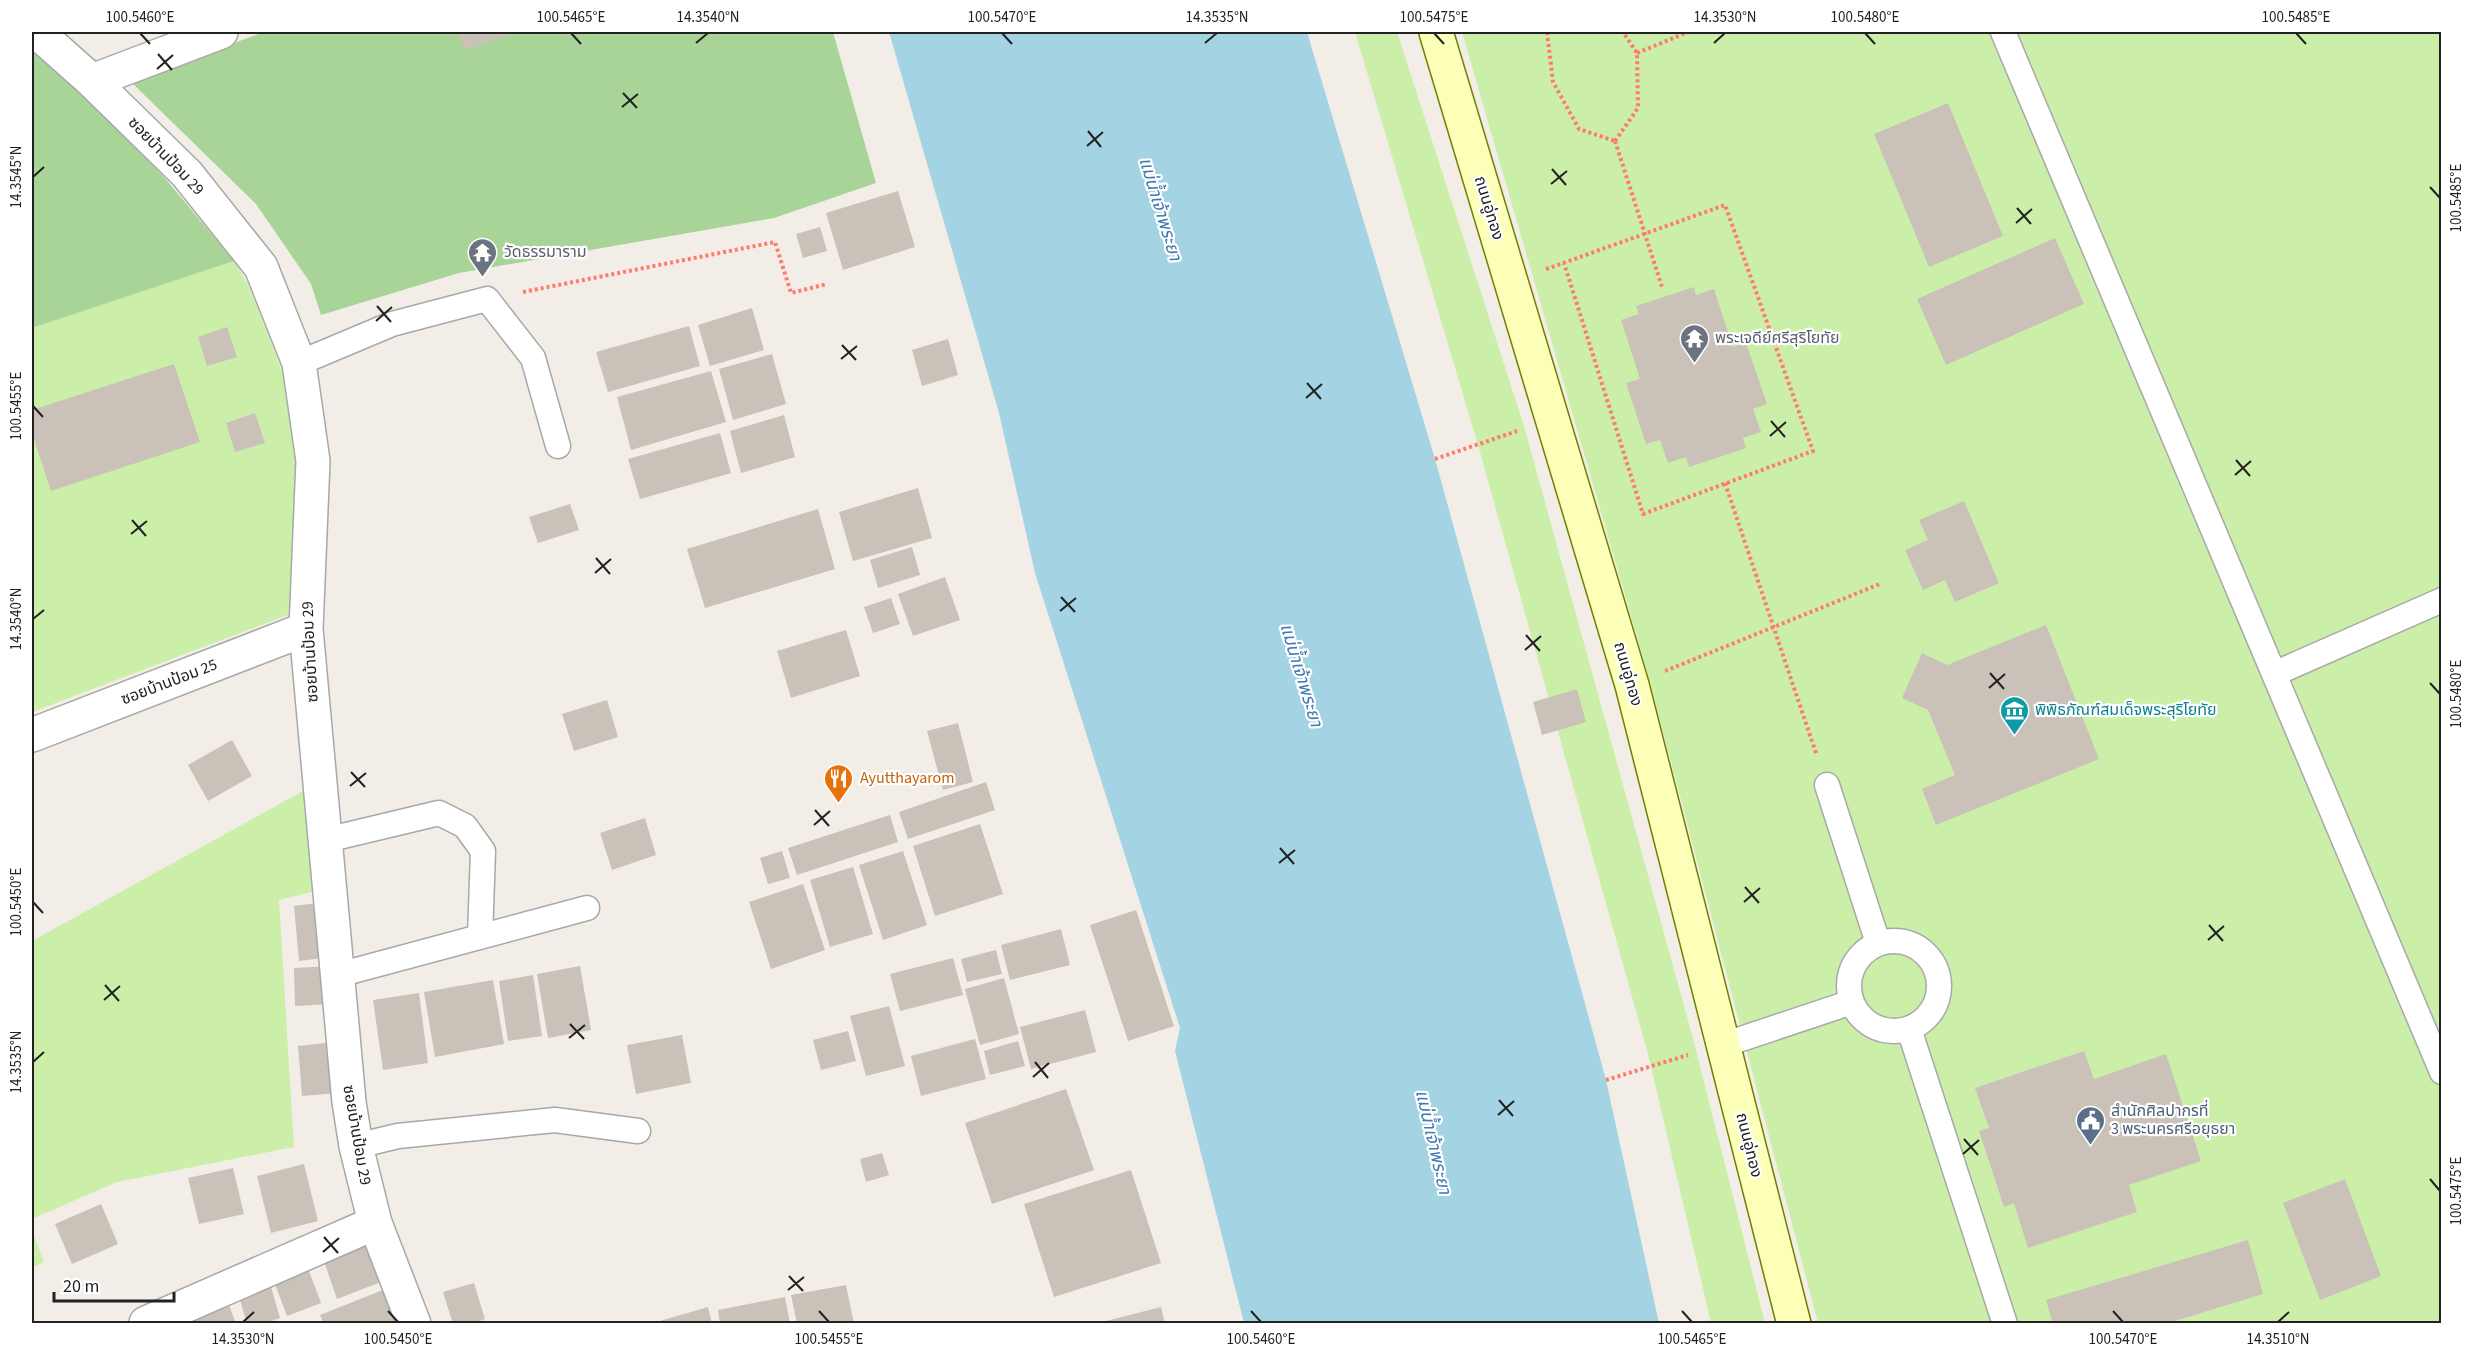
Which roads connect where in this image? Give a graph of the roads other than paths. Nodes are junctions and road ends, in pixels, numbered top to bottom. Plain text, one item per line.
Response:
1 (37, 32) edge
2 (221, 32) edge
3 (1436, 32) edge
4 (2003, 32) edge
5 (92, 81) junction
6 (299, 363) junction
7 (558, 446) dead end
8 (2442, 600) edge
9 (306, 629) junction
10 (2274, 674) junction
11 (32, 735) edge
12 (1827, 785) road end
13 (326, 840) junction
14 (587, 908) dead end
15 (480, 937) junction
16 (1878, 943) junction
17 (338, 975) junction
18 (1851, 1002) junction
19 (1909, 1029) junction
20 (1724, 1045) junction
21 (2442, 1072) edge
22 (638, 1131) dead end
23 (356, 1146) junction
24 (375, 1223) junction
25 (146, 1323) edge
26 (414, 1323) edge
27 (1794, 1323) edge
28 (2005, 1323) edge

1 - 5 street, ซอยบ้านป้อม 29
2 - 5 street
3 - 20 main road, ถนนอู่ทอง
4 - 10 lane
5 - 6 street, ซอยบ้านป้อม 29
6 - 7 lane
6 - 9 street, ซอยบ้านป้อม 29
8 - 10 lane
9 - 11 street, ซอยบ้านป้อม 25
9 - 13 street, ซอยบ้านป้อม 29
10 - 21 lane
12 - 16 lane
13 - 15 lane
13 - 17 street, ซอยบ้านป้อม 29
14 - 15 lane
15 - 17 lane
16 - 18 lane
16 - 19 lane
17 - 23 street, ซอยบ้านป้อม 29
18 - 19 lane
18 - 20 lane
19 - 28 lane
20 - 27 main road, ถนนอู่ทอง
22 - 23 lane
23 - 24 street, ซอยบ้านป้อม 29
24 - 25 street
24 - 26 street, ซอยบ้านป้อม 29

